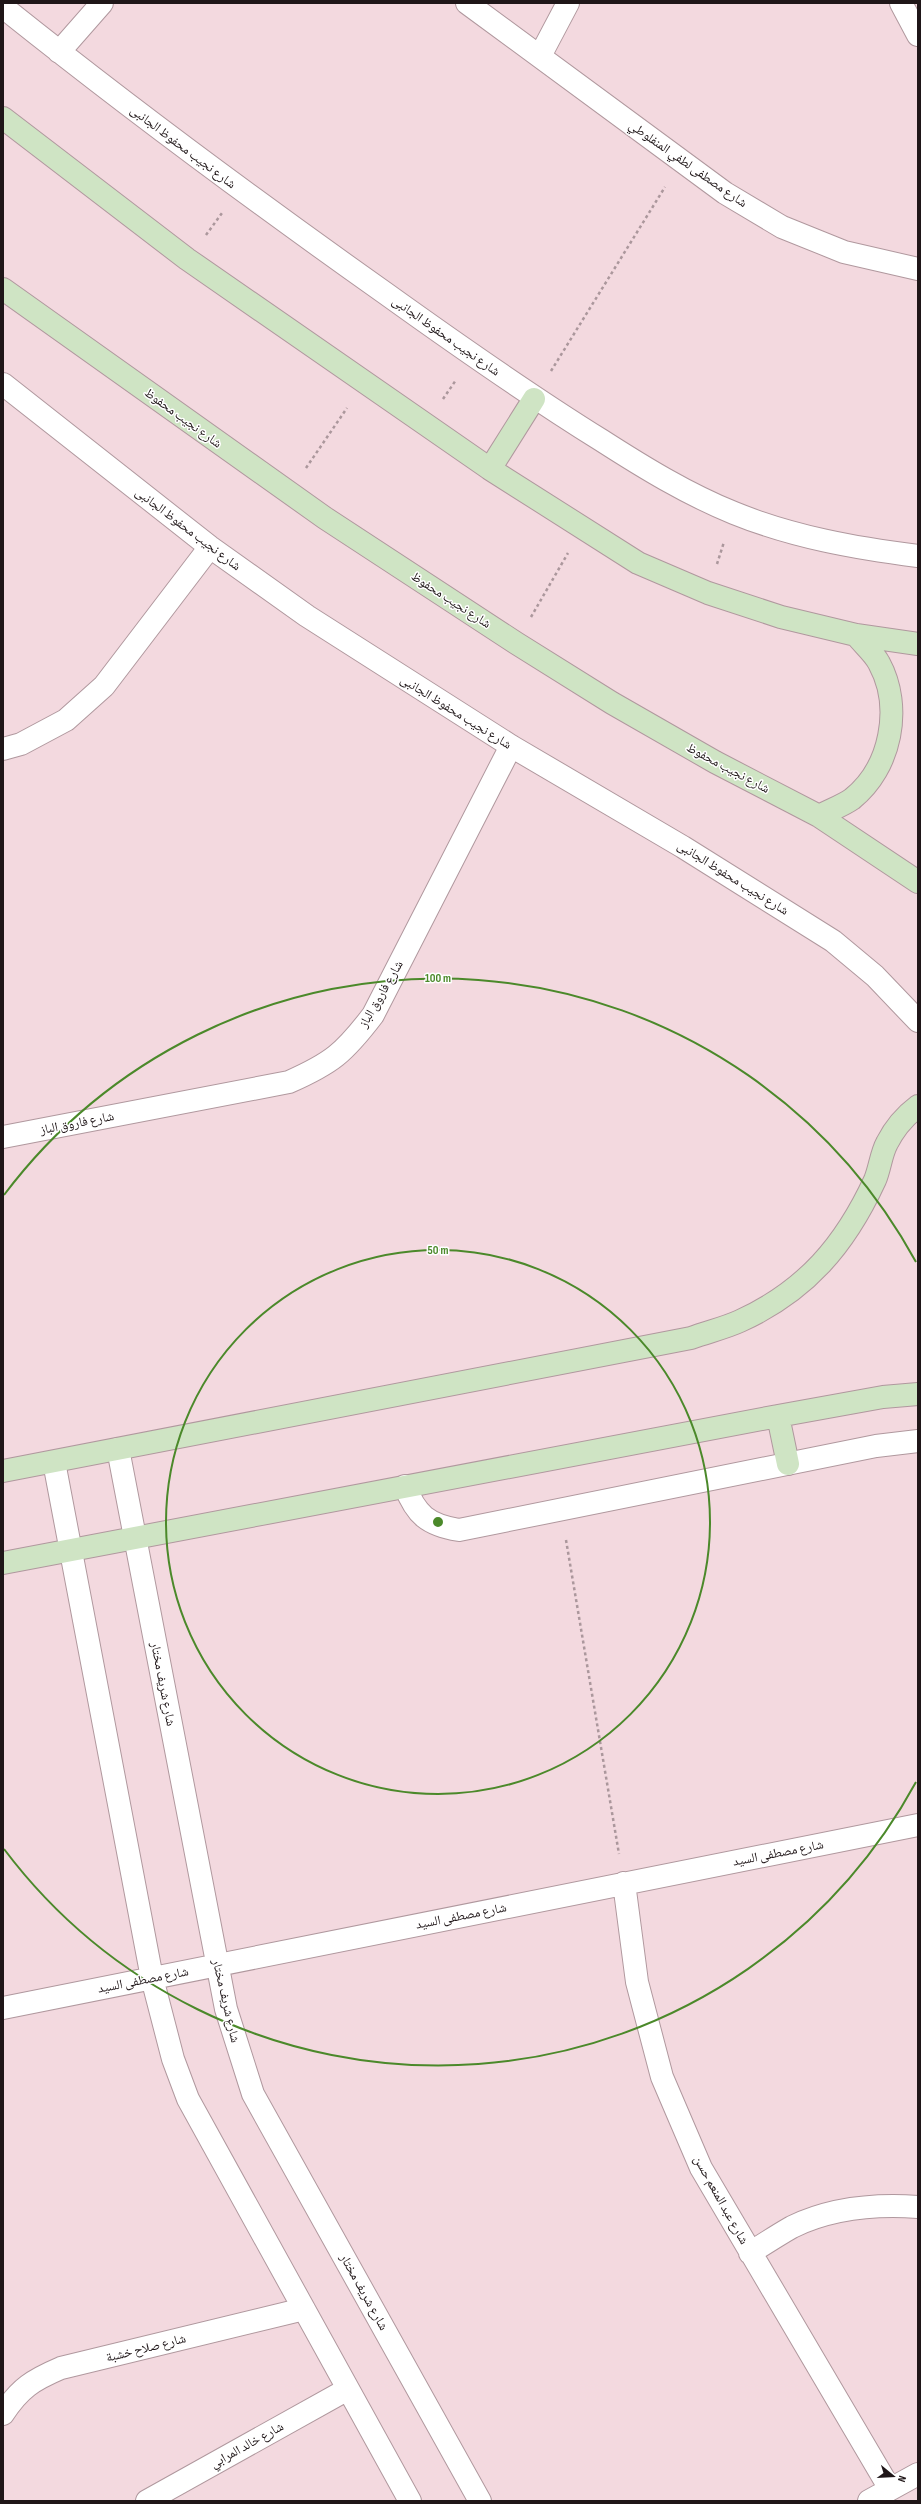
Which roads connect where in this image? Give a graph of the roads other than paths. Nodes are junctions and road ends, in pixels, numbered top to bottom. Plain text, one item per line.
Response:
1 (102, 3) edge
2 (467, 3) edge
3 (568, 3) edge
4 (901, 3) edge
5 (3, 8) edge
6 (918, 35) edge
7 (59, 52) junction
8 (540, 56) junction
9 (3, 118) edge
10 (918, 269) edge
11 (3, 289) edge
12 (3, 384) edge
13 (534, 399) junction
14 (490, 469) junction
15 (210, 547) junction
16 (918, 556) edge
17 (856, 635) junction
18 (918, 644) edge
19 (511, 746) junction
20 (3, 749) edge
21 (819, 816) junction
22 (918, 882) edge
23 (918, 1021) edge
24 (918, 1106) edge
25 (3, 1137) edge
26 (918, 1394) edge
27 (778, 1416) junction
28 (918, 1441) edge
29 (118, 1449) junction
30 (54, 1462) junction
31 (788, 1464) junction
32 (3, 1471) edge
33 (405, 1486) junction
34 (135, 1538) junction
35 (70, 1550) junction
36 (3, 1563) edge
37 (918, 1824) edge
38 (624, 1883) junction
39 (217, 1965) junction
40 (152, 1978) junction
41 (3, 2008) edge
42 (918, 2207) edge
43 (750, 2253) junction
44 (304, 2309) junction
45 (348, 2389) junction
46 (3, 2414) edge
47 (918, 2474) edge
48 (890, 2489) junction
49 (147, 2501) edge
50 (410, 2501) edge
51 (480, 2501) edge
52 (869, 2501) edge

1 - 7 street
2 - 8 street, شارع مصطفى لطفي المنفلوطي
3 - 8 street
4 - 6 street
5 - 7 street, شارع نجيب محفوظ الجانبى
7 - 13 street, شارع نجيب محفوظ الجانبى
8 - 10 street, شارع مصطفى لطفي المنفلوطي
9 - 14 street
11 - 21 street, شارع نجيب محفوظ
12 - 15 street, شارع نجيب محفوظ الجانبى
13 - 14 street
13 - 16 street, شارع نجيب محفوظ الجانبى
14 - 17 street
15 - 19 street, شارع نجيب محفوظ الجانبى
15 - 20 street
17 - 18 street
17 - 21 street
19 - 23 street, شارع نجيب محفوظ الجانبى
19 - 25 street, شارع فاروق الباز
21 - 22 street, شارع نجيب محفوظ
24 - 29 street
26 - 27 street
27 - 31 street
27 - 33 street
28 - 31 street
29 - 30 street
29 - 34 street, شارع شريف مختار
30 - 32 street
30 - 35 street
31 - 33 street
33 - 34 street
34 - 35 street
34 - 39 street, شارع شريف مختار
35 - 36 street
35 - 40 street
37 - 38 street, شارع مصطفى السيد
38 - 39 street, شارع مصطفى السيد
38 - 43 street, شارع عبد المنعم حسن
39 - 40 street, شارع مصطفى السيد
39 - 51 street, شارع شريف مختار
40 - 41 street, شارع مصطفى السيد
40 - 44 street
42 - 43 street
43 - 48 street, شارع عبد المنعم حسن
44 - 45 street
44 - 46 street, شارع صلاح خشبة
45 - 49 street, شارع خالد المرابي
45 - 50 street
47 - 48 street
48 - 52 street

